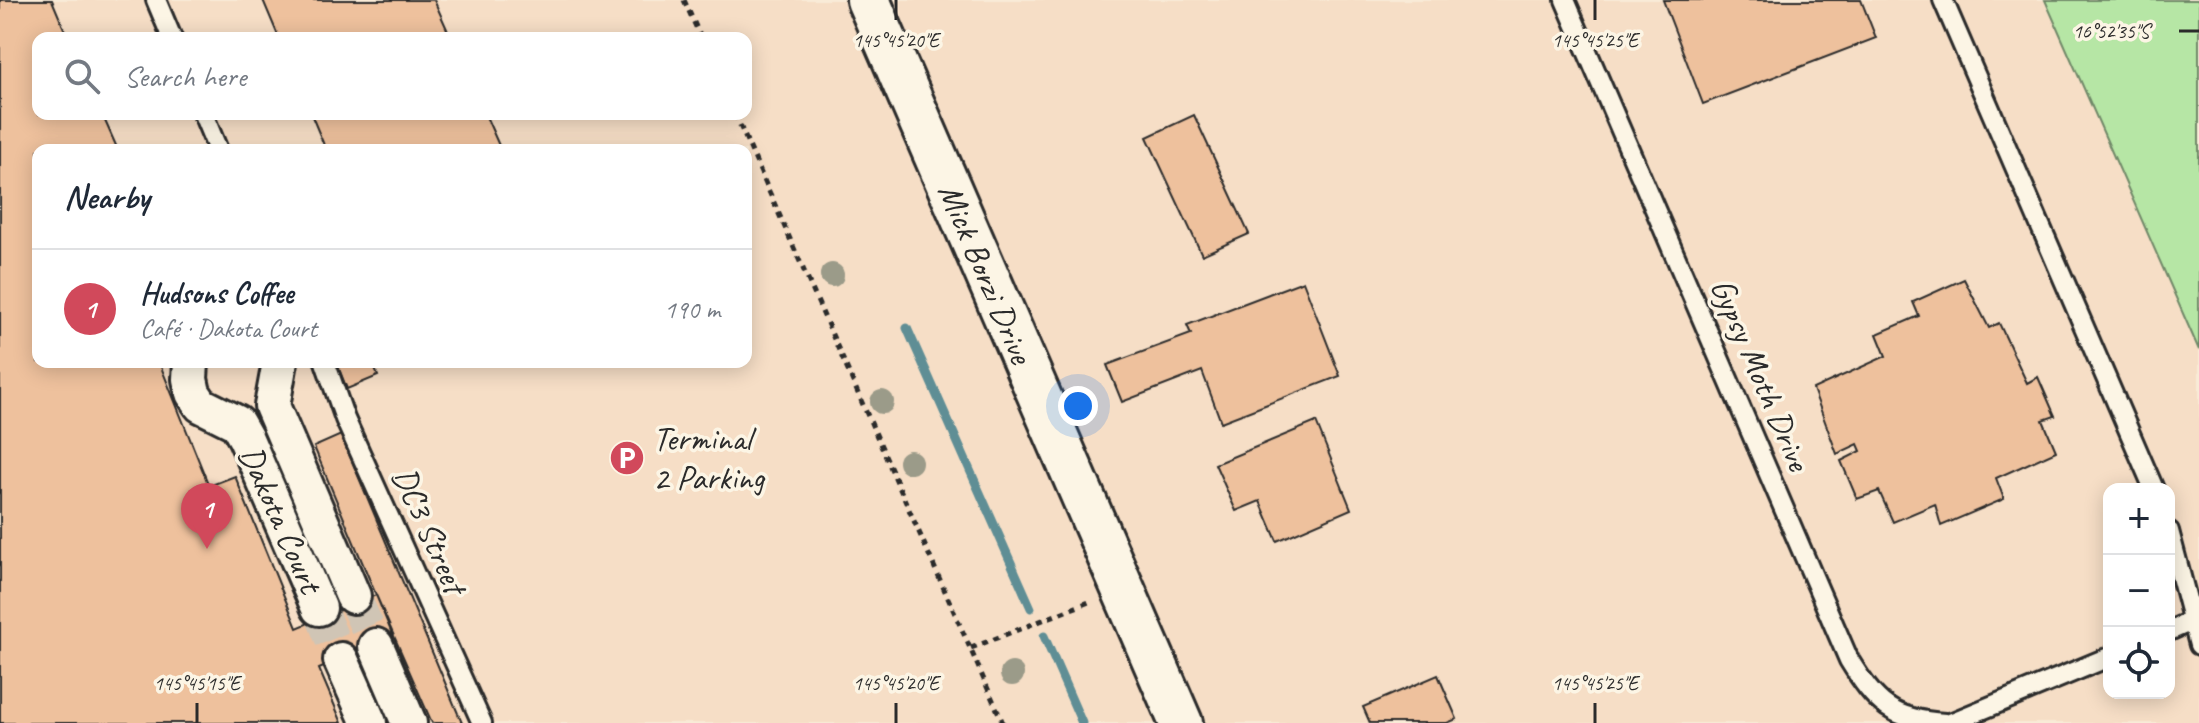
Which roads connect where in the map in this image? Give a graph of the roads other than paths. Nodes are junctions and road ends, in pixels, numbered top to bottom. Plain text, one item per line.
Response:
1 (156, 0) edge
2 (868, 0) edge
3 (1565, 0) edge
4 (1943, 0) edge
5 (169, 32) edge
6 (206, 120) edge
7 (216, 144) edge
8 (191, 368) edge
9 (279, 368) edge
10 (327, 368) edge
11 (2151, 483) edge
12 (2175, 552) edge
13 (353, 596) tunnel mouth
14 (319, 608) tunnel mouth
15 (2194, 620) junction
16 (2175, 628) edge
17 (2199, 645) edge
18 (376, 646) tunnel mouth
19 (341, 660) tunnel mouth
20 (2103, 660) edge
21 (369, 723) edge
22 (409, 723) edge
23 (482, 723) edge
24 (1181, 723) edge
25 (1948, 723) edge

1 - 5 lane
2 - 24 street, Mick Borzi Drive
3 - 25 lane, Gypsy Moth Drive
4 - 11 lane
6 - 7 lane
8 - 14 street, Dakota Court
9 - 13 street, Dakota Court
10 - 23 lane, DC3 Street
12 - 15 lane
15 - 16 lane
15 - 17 lane
18 - 22 street
19 - 21 street
20 - 25 lane, Gypsy Moth Drive

